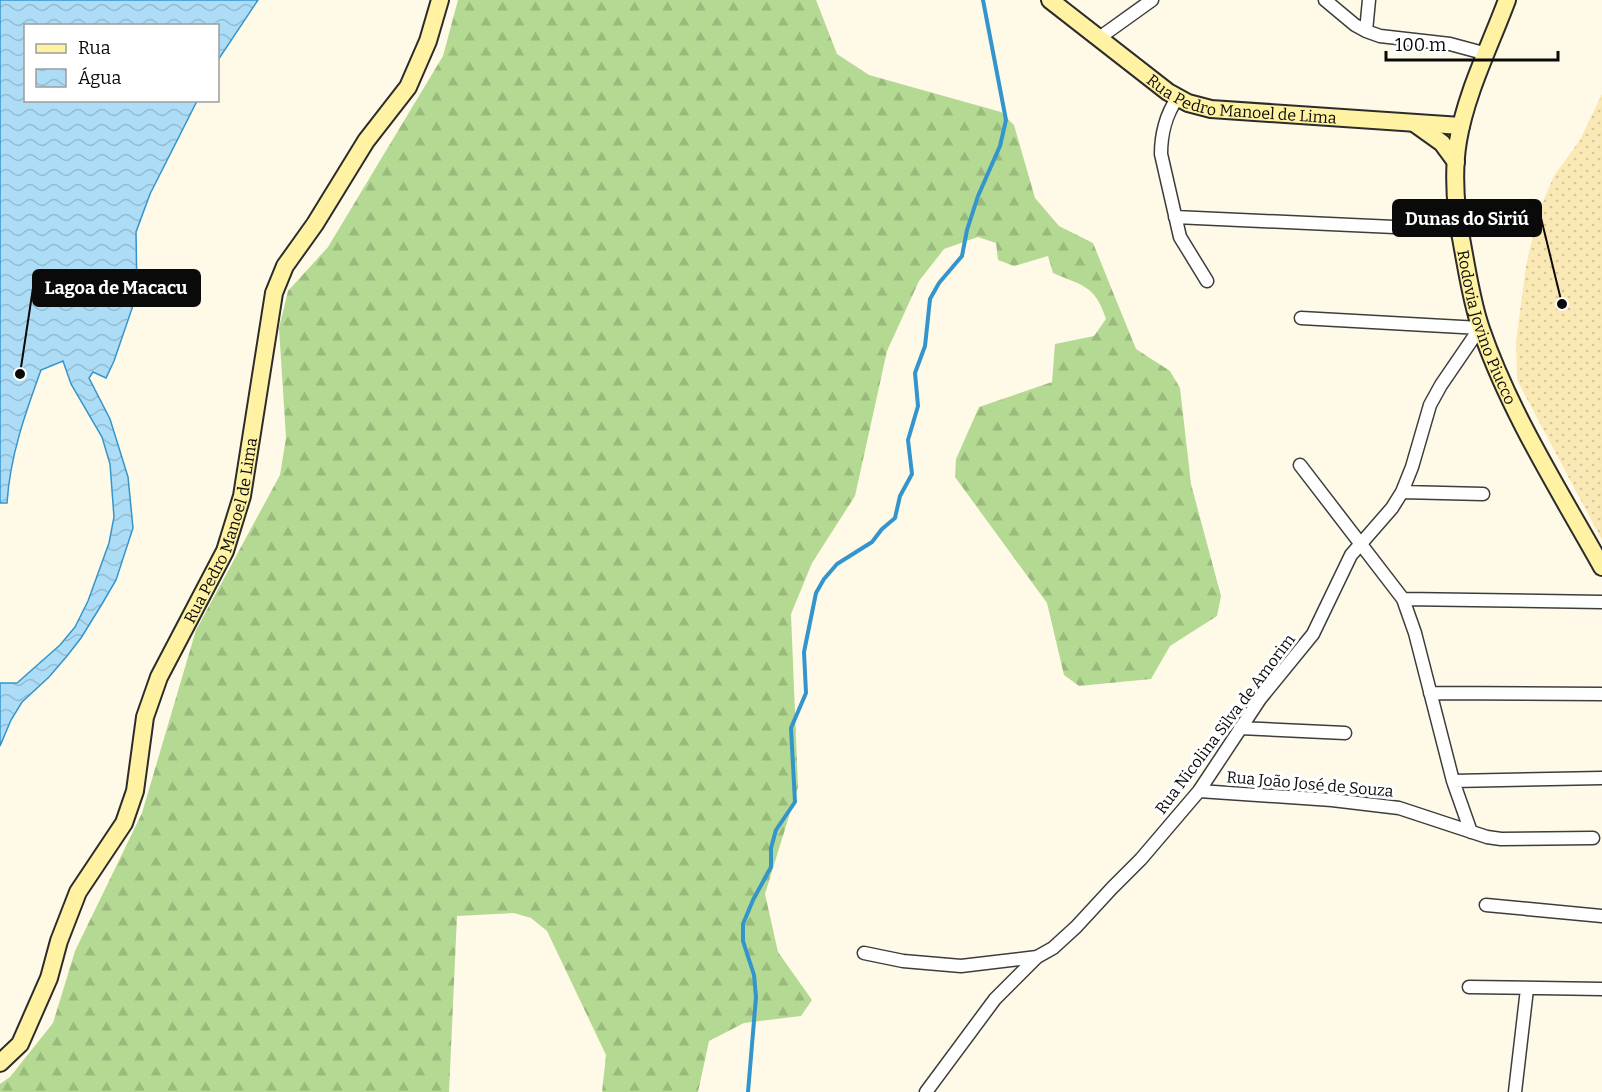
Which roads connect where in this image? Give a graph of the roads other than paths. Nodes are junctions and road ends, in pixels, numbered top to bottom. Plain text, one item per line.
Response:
1 (440, 0) edge
2 (1050, 0) edge
3 (1152, 0) edge
4 (1325, 0) edge
5 (1369, 0) edge
6 (1508, 0) edge
7 (1366, 31) junction
8 (1099, 38) junction
9 (1486, 54) junction
10 (1177, 99) junction
11 (1414, 123) junction
12 (1461, 126) junction
13 (1456, 162) junction
14 (1175, 217) junction
15 (1459, 230) junction
16 (1207, 281) dead end
17 (1301, 318) dead end
18 (1480, 328) junction
19 (1300, 465) dead end
20 (1402, 492) junction
21 (1483, 494) dead end
22 (1361, 545) junction
23 (1602, 567) edge
24 (1402, 599) junction
25 (1602, 602) edge
26 (1431, 693) junction
27 (1602, 694) edge
28 (1240, 728) junction
29 (1345, 733) dead end
30 (1602, 778) edge
31 (1454, 781) junction
32 (1199, 791) junction
33 (1471, 832) junction
34 (1593, 838) dead end
35 (1486, 905) dead end
36 (1602, 916) edge
37 (864, 953) dead end
38 (1037, 957) junction
39 (1469, 987) dead end
40 (1527, 989) junction
41 (1602, 989) edge
42 (0, 1063) edge
43 (926, 1092) edge
44 (1515, 1092) edge

1 - 42 street, Rua Pedro Manoel de Lima
2 - 8 street, Rua Pedro Manoel de Lima
3 - 8 street
4 - 7 street
5 - 7 street
6 - 9 street, Rodovia Jovino Piucco
7 - 9 street
8 - 10 street, Rua Pedro Manoel de Lima
9 - 12 street, Rodovia Jovino Piucco
10 - 11 street, Rua Pedro Manoel de Lima
10 - 14 street
11 - 12 street, Rua Pedro Manoel de Lima
11 - 13 street
12 - 13 street, Rodovia Jovino Piucco
13 - 15 street, Rodovia Jovino Piucco
14 - 15 street
14 - 16 street
15 - 18 street, Rodovia Jovino Piucco
17 - 18 street
18 - 20 street, Rua Nicolina Silva de Amorim
18 - 23 street, Rodovia Jovino Piucco
19 - 22 street
20 - 21 street
20 - 22 street, Rua Nicolina Silva de Amorim
22 - 24 street
22 - 28 street, Rua Nicolina Silva de Amorim
24 - 25 street
24 - 26 street
26 - 27 street
26 - 31 street
28 - 29 street
28 - 32 street, Rua Nicolina Silva de Amorim
30 - 31 street
31 - 33 street
32 - 33 street, Rua João José de Souza
32 - 38 street, Rua Nicolina Silva de Amorim
33 - 34 street, Rua João José de Souza
35 - 36 street
37 - 38 street
38 - 43 street, Rua Nicolina Silva de Amorim
39 - 40 street
40 - 41 street
40 - 44 street

